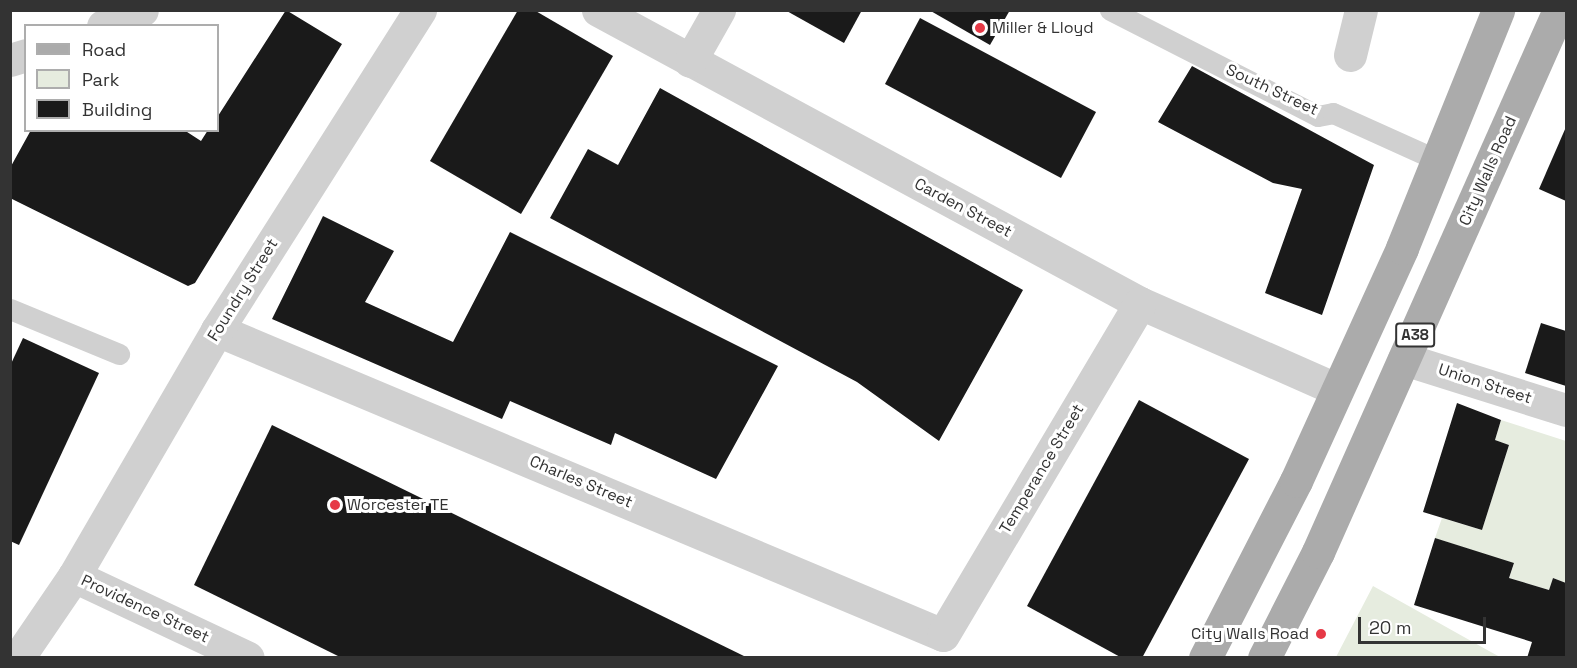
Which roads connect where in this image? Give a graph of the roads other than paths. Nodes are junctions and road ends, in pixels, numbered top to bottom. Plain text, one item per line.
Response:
1 (142, 10) edge
2 (420, 10) edge
3 (598, 10) edge
4 (719, 10) edge
5 (1110, 10) edge
6 (1361, 10) edge
7 (1498, 10) edge
8 (1559, 10) edge
9 (108, 24) edge
10 (1350, 55) dead end
11 (690, 62) junction
12 (1437, 160) junction
13 (1140, 303) junction
14 (10, 309) edge
15 (217, 330) junction
16 (119, 354) dead end
17 (1404, 358) junction
18 (1336, 389) junction
19 (1566, 410) edge
20 (74, 576) junction
21 (944, 635) joint
22 (18, 657) edge
23 (248, 657) edge
24 (1205, 657) edge
25 (1264, 657) edge

1 - 9 street
2 - 15 street, Foundry Street
3 - 11 street, Carden Street
4 - 11 street
5 - 12 lane, South Street
6 - 10 street
7 - 12 main road, A38
8 - 17 main road, City Walls Road / A38
11 - 13 street, Carden Street
12 - 18 main road, A38
13 - 18 street, Carden Street
13 - 21 street, Temperance Street
14 - 16 lane
15 - 20 street, Foundry Street
15 - 21 street, Charles Street
17 - 19 street, Union Street
17 - 25 main road, City Walls Road / A38
18 - 24 main road, A38
20 - 22 street, Foundry Street
20 - 23 street, Providence Street

